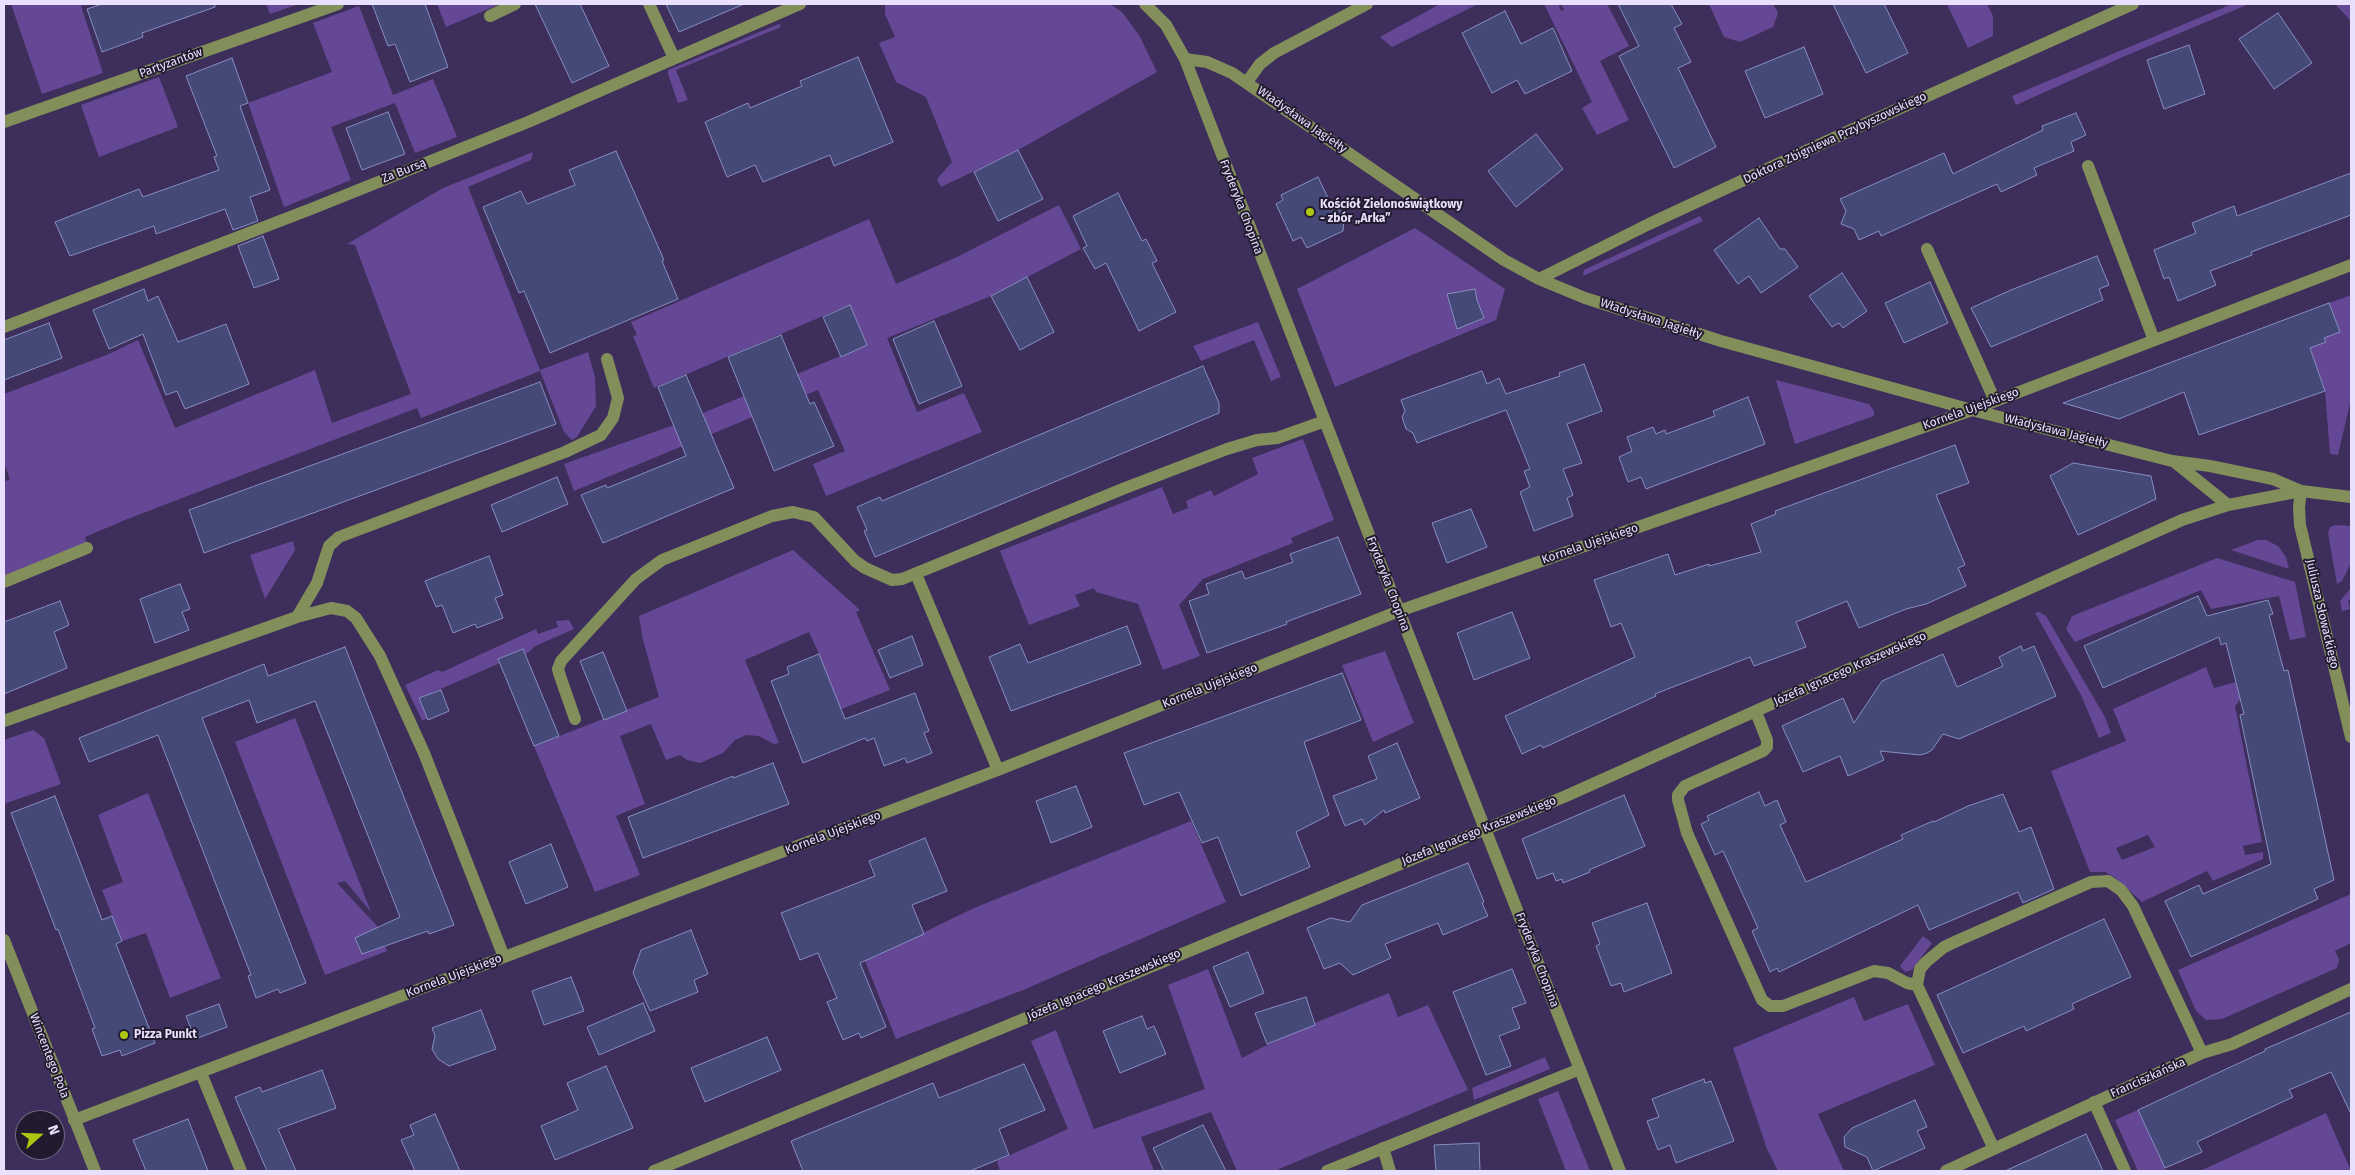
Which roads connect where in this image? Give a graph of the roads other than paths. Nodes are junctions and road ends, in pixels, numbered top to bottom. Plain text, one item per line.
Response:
1 (338, 4) edge
2 (515, 4) edge
3 (649, 4) edge
4 (800, 4) edge
5 (1145, 4) edge
6 (1367, 4) edge
7 (2133, 4) edge
8 (490, 16) dead end
9 (674, 58) junction
10 (1185, 59) junction
11 (1247, 82) junction
12 (4, 122) edge
13 (2088, 166) dead end
14 (1927, 249) dead end
15 (2351, 265) edge
16 (1539, 279) junction
17 (4, 327) edge
18 (2154, 340) junction
19 (607, 360) dead end
20 (1995, 401) junction
21 (1972, 410) junction
22 (1325, 421) junction
23 (2172, 461) junction
24 (2301, 490) junction
25 (2351, 497) edge
26 (2228, 505) junction
27 (87, 548) dead end
28 (916, 574) junction
29 (4, 582) edge
30 (1399, 611) junction
31 (297, 617) junction
32 (1756, 712) junction
33 (2349, 717) edge
34 (575, 719) dead end
35 (4, 721) edge
36 (2351, 738) edge
37 (998, 770) junction
38 (1486, 827) junction
39 (4, 940) edge
40 (504, 957) junction
41 (1917, 985) junction
42 (2351, 989) edge
43 (2202, 1053) junction
44 (1580, 1069) junction
45 (201, 1072) junction
46 (2094, 1102) junction
47 (74, 1120) junction
48 (1383, 1148) junction
49 (1994, 1149) junction
50 (95, 1171) edge
51 (240, 1171) edge
52 (654, 1171) edge
53 (1326, 1171) edge
54 (1390, 1171) edge
55 (1620, 1171) edge
56 (1946, 1171) edge
57 (2124, 1171) edge

1 - 12 street, Partyzantów
2 - 8 street
3 - 9 street
4 - 9 street, Za Bursą
5 - 10 street, Fryderyka Chopina
6 - 11 street
7 - 16 street, Doktora Zbigniewa Przybyszowskiego
9 - 17 street, Za Bursą
10 - 11 street, Władysława Jagiełły
10 - 22 street, Fryderyka Chopina
11 - 16 street, Władysława Jagiełły
13 - 18 street
14 - 20 street
15 - 18 street, Kornela Ujejskiego
16 - 21 street, Władysława Jagiełły
18 - 20 street, Kornela Ujejskiego
19 - 31 street
20 - 21 street, Kornela Ujejskiego
21 - 23 street, Władysława Jagiełły
21 - 30 street, Kornela Ujejskiego
22 - 28 street
22 - 30 street, Fryderyka Chopina
23 - 24 street, Władysława Jagiełły
23 - 26 street, Władysława Jagiełły
24 - 25 street, Władysława Jagiełły
24 - 26 street, Józefa Ignacego Kraszewskiego
24 - 33 street, Juliusza Słowackiego
26 - 32 street, Józefa Ignacego Kraszewskiego
27 - 29 street
28 - 34 street
28 - 37 street
30 - 37 street, Kornela Ujejskiego
30 - 38 street, Fryderyka Chopina
31 - 35 street
31 - 40 street
32 - 38 street, Józefa Ignacego Kraszewskiego
32 - 41 street
33 - 36 street, Juliusza Słowackiego
37 - 40 street, Kornela Ujejskiego
38 - 44 street, Fryderyka Chopina
38 - 52 street, Józefa Ignacego Kraszewskiego
39 - 47 street, Wincentego Pola
40 - 45 street, Kornela Ujejskiego
41 - 43 street
41 - 49 street
42 - 43 street, Franciszkańska
43 - 46 street, Franciszkańska
44 - 48 street
44 - 55 street, Fryderyka Chopina
45 - 47 street, Kornela Ujejskiego
45 - 51 street
46 - 49 street, Franciszkańska
46 - 57 street
47 - 50 street, Wincentego Pola
48 - 53 street
48 - 54 street
49 - 56 street, Franciszkańska

